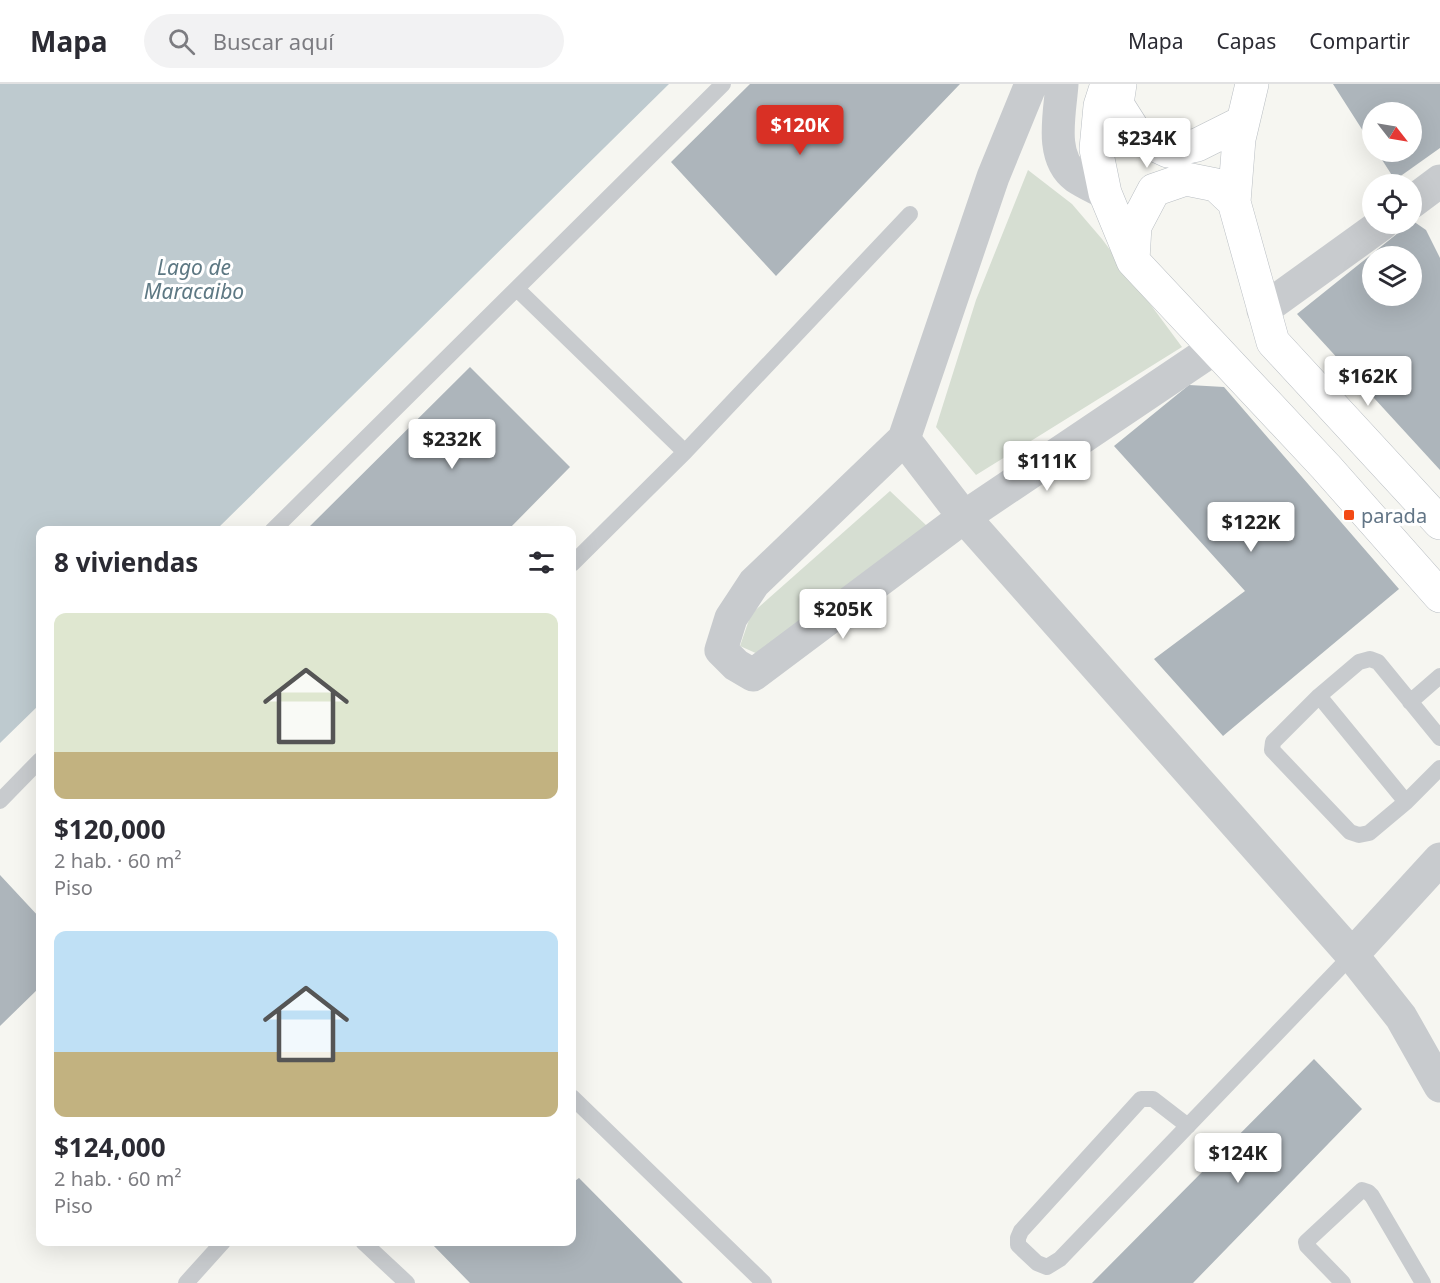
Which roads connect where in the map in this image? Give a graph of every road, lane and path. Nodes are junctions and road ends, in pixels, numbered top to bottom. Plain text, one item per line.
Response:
1 (723, 84) edge
2 (1031, 84) edge
3 (1062, 84) edge
4 (1107, 84) edge
5 (1120, 84) edge
6 (1252, 84) edge
7 (1243, 122) junction
8 (1440, 182) edge
9 (1105, 193) junction
10 (1422, 195) edge
11 (1234, 202) junction
12 (910, 214) dead end
13 (1368, 234) edge
14 (1133, 261) junction
15 (517, 289) junction
16 (1263, 310) junction
17 (1215, 348) junction
18 (904, 439) junction
19 (685, 452) junction
20 (964, 517) junction
21 (1440, 523) edge
22 (277, 526) edge
23 (576, 560) edge
24 (1440, 596) edge
25 (1440, 676) edge
26 (1319, 696) junction
27 (1410, 702) junction
28 (1440, 738) edge
29 (36, 764) edge
30 (1440, 768) edge
31 (0, 801) edge
32 (1406, 802) junction
33 (1440, 860) edge
34 (1352, 955) junction
35 (1440, 1086) edge
36 (576, 1101) edge
37 (1188, 1126) junction
38 (219, 1246) edge
39 (367, 1246) edge
40 (186, 1283) edge
41 (408, 1283) edge
42 (764, 1283) edge
43 (1343, 1283) edge
44 (1423, 1283) edge

1 - 15 lane
2 - 18 street
3 - 9 street
4 - 9 main road
5 - 7 main road
6 - 7 main road
7 - 11 main road
8 - 10 street
9 - 14 main road
11 - 14 main road
11 - 16 main road
12 - 19 lane
13 - 16 street
14 - 17 main road
15 - 19 lane
15 - 22 lane
16 - 21 main road
17 - 20 street
17 - 24 main road
18 - 20 street
18 - 20 street
19 - 23 lane
20 - 34 street
25 - 27 lane
26 - 27 lane
26 - 32 lane
26 - 32 lane
27 - 28 lane
29 - 31 lane
30 - 32 lane
33 - 34 street
34 - 35 street
34 - 37 lane
36 - 42 lane
37 - 37 lane
38 - 40 lane
39 - 41 lane
43 - 44 lane

